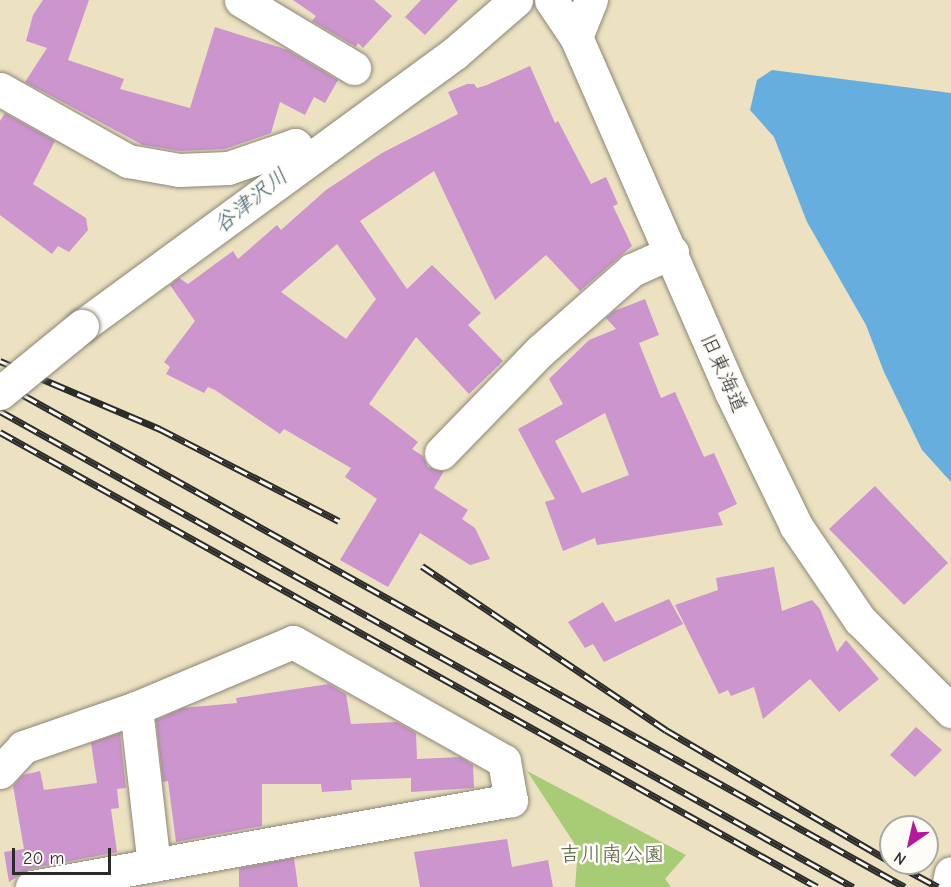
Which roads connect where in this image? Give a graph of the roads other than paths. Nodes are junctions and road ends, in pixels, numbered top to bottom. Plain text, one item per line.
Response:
1 (241, 0) edge
2 (516, 0) edge
3 (551, 0) edge
4 (591, 0) edge
5 (576, 37) junction
6 (354, 68) dead end
7 (0, 88) edge
8 (306, 159) junction
9 (672, 252) junction
10 (0, 393) edge
11 (441, 453) dead end
12 (136, 708) junction
13 (951, 711) edge
14 (0, 772) edge
15 (154, 865) junction
16 (951, 873) edge
17 (32, 887) edge
18 (948, 887) edge

1 - 6 street
2 - 8 street
3 - 5 street, 旧東海道
4 - 5 street
5 - 9 street, 旧東海道
7 - 8 street
8 - 10 street, bridge
9 - 11 street
9 - 13 street, 旧東海道
12 - 14 street
12 - 15 street
12 - 15 street
15 - 17 street
16 - 18 street

